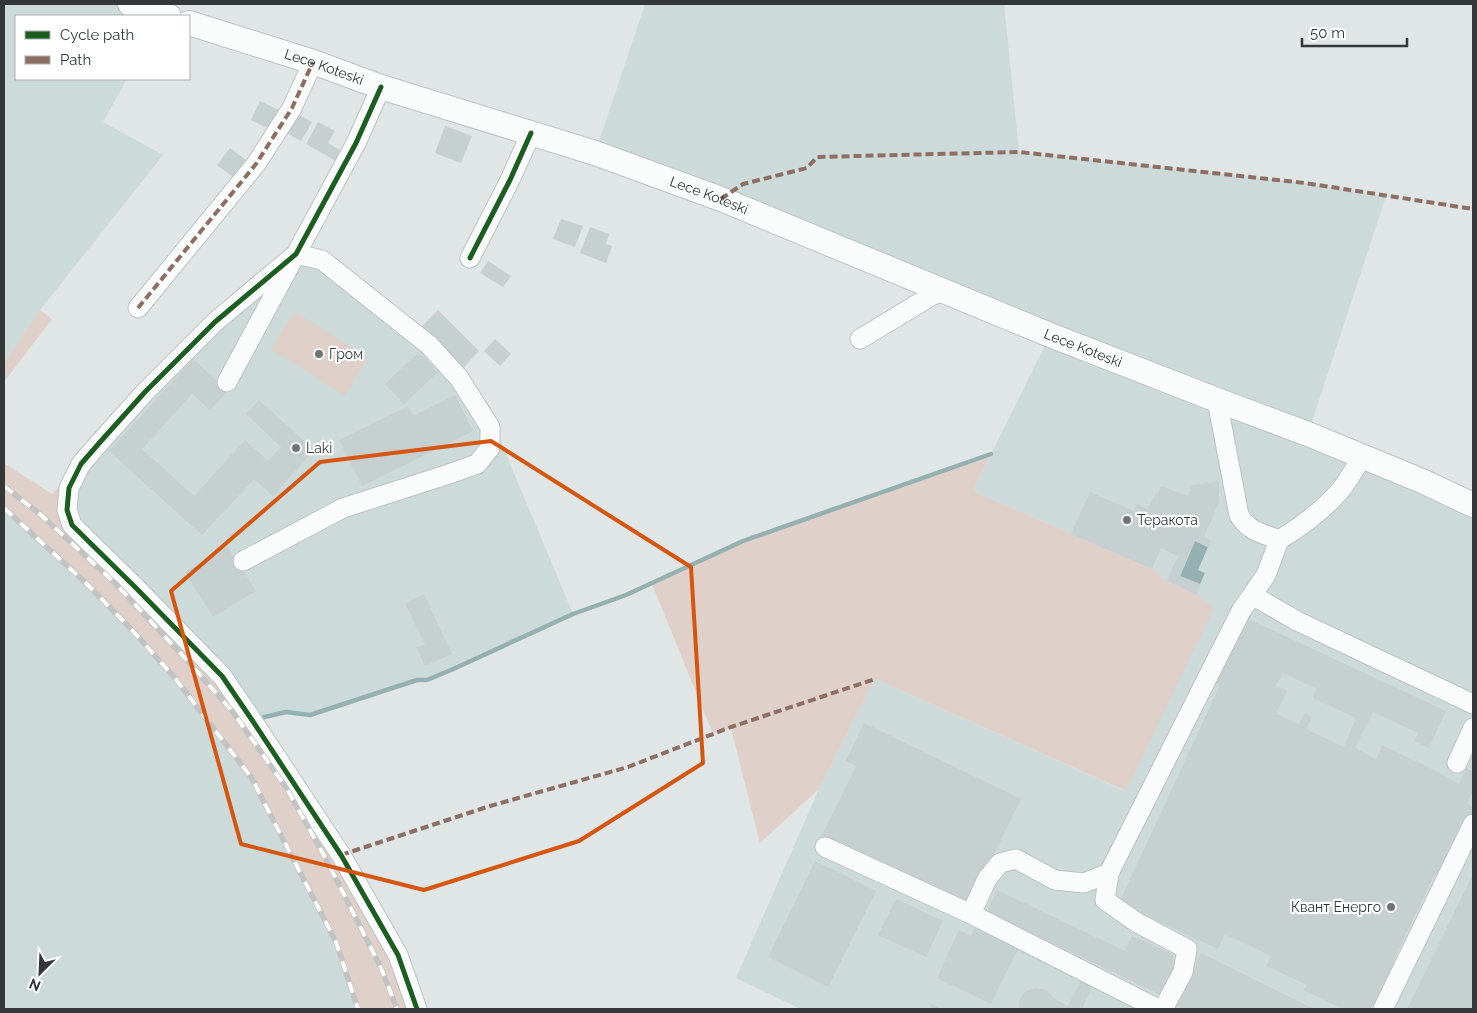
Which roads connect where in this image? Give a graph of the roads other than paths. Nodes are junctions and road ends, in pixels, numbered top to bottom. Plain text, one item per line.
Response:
1 (130, 4) edge
2 (166, 15) edge
3 (190, 23) edge
4 (313, 62) junction
5 (380, 87) junction
6 (531, 133) junction
7 (296, 254) junction
8 (470, 258) dead end
9 (944, 291) junction
10 (138, 308) dead end
11 (860, 339) dead end
12 (227, 382) dead end
13 (1217, 400) junction
14 (1362, 457) junction
15 (1473, 505) edge
16 (1279, 540) junction
17 (243, 561) dead end
18 (1252, 595) junction
19 (1473, 704) edge
20 (1473, 728) edge
21 (1457, 764) dead end
22 (1473, 824) edge
23 (825, 847) dead end
24 (1109, 873) junction
25 (971, 914) junction
26 (418, 1009) edge
27 (1158, 1009) edge
28 (1163, 1009) edge
29 (1382, 1009) edge

1 - 2 main road
3 - 4 main road, Lece Koteski
4 - 5 main road, Lece Koteski
4 - 10 street
5 - 6 main road, Lece Koteski
5 - 7 street
6 - 8 street
6 - 9 main road, Lece Koteski
7 - 12 street
7 - 17 street
7 - 26 street
9 - 11 street
9 - 13 main road, Lece Koteski
13 - 14 main road, Lece Koteski
13 - 16 street
14 - 15 main road, Lece Koteski
14 - 16 street
16 - 18 street
18 - 19 street
18 - 24 street
20 - 21 street
22 - 29 street
23 - 25 street
24 - 25 street
24 - 28 street
25 - 27 street

